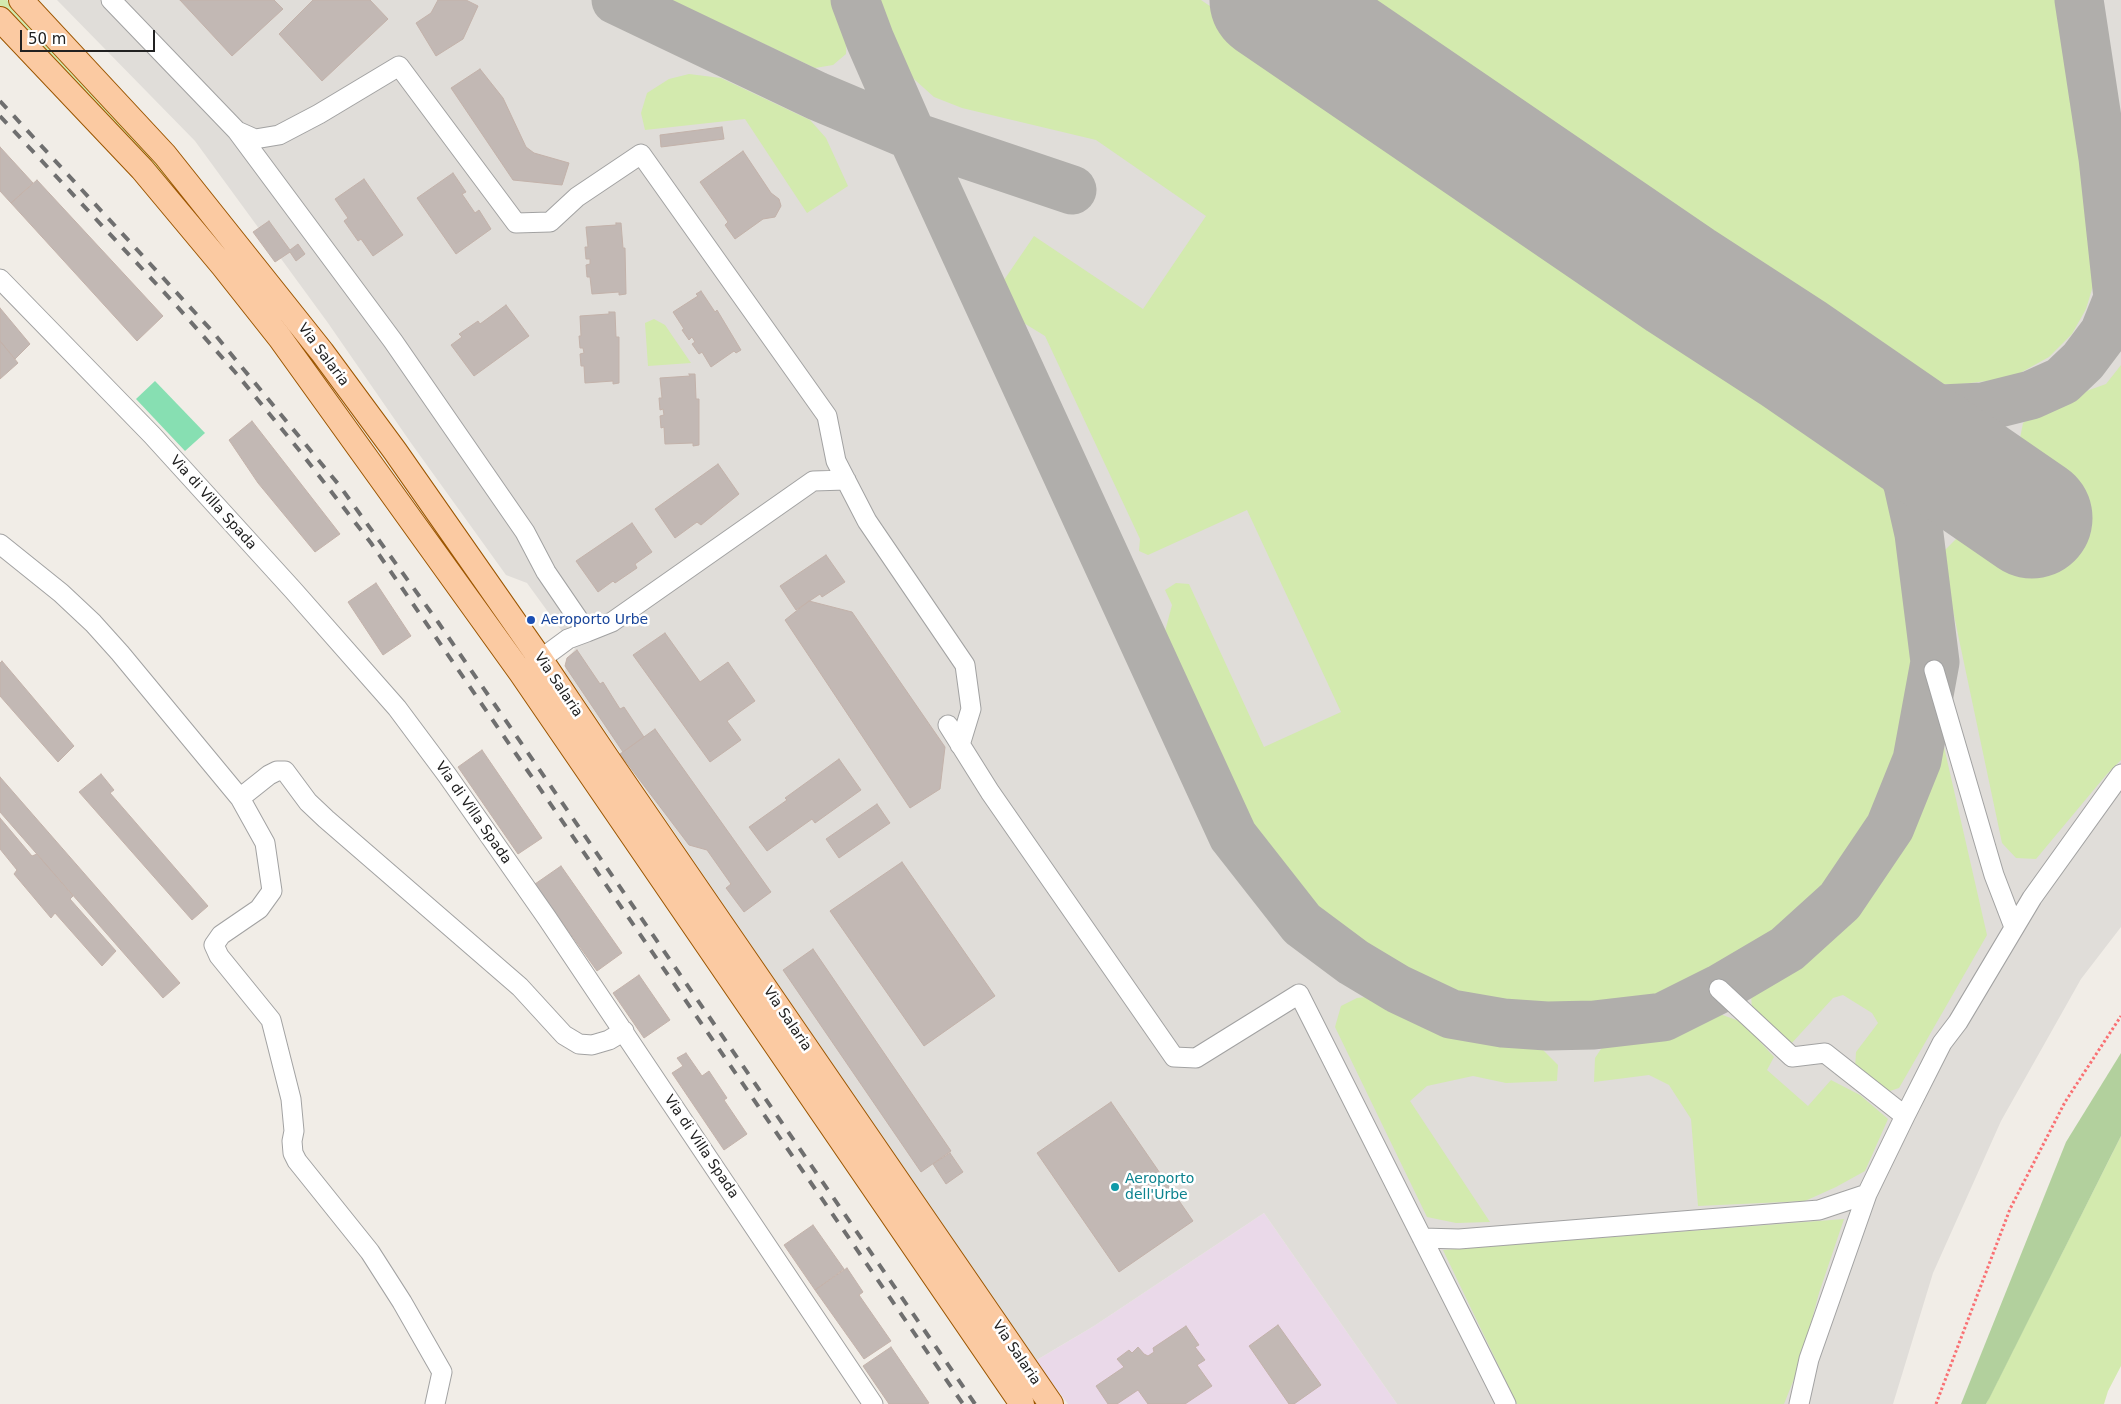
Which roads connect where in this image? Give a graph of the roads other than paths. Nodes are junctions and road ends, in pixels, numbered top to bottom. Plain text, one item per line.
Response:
1 (21, 0) edge
2 (111, 0) edge
3 (0, 20) edge
4 (237, 131) junction
5 (0, 279) edge
6 (846, 480) junction
7 (0, 544) edge
8 (587, 632) junction
9 (541, 660) junction
10 (1934, 670) dead end
11 (520, 674) junction
12 (948, 725) dead end
13 (960, 745) junction
14 (2121, 774) edge
15 (240, 798) junction
16 (2014, 927) junction
17 (1719, 989) dead end
18 (624, 1031) junction
19 (1905, 1116) junction
20 (1867, 1194) junction
21 (1422, 1238) junction
22 (435, 1404) edge
23 (873, 1404) edge
24 (1022, 1404) edge
25 (1051, 1404) edge
26 (1506, 1404) edge
27 (1799, 1404) edge

1 - 9 main road, Via Salaria
2 - 4 street
3 - 11 main road, Via Salaria
4 - 6 street
4 - 8 street
5 - 18 street, Via di Villa Spada
6 - 8 street
6 - 13 street
7 - 15 street
8 - 9 street
9 - 11 street
9 - 25 main road, Via Salaria
10 - 16 street
11 - 24 main road, Via Salaria
12 - 13 street
13 - 21 street
14 - 16 street
15 - 18 street
15 - 22 street
16 - 19 street
17 - 19 street
18 - 23 street, Via di Villa Spada
19 - 20 street
20 - 21 street
20 - 27 street
21 - 26 street

